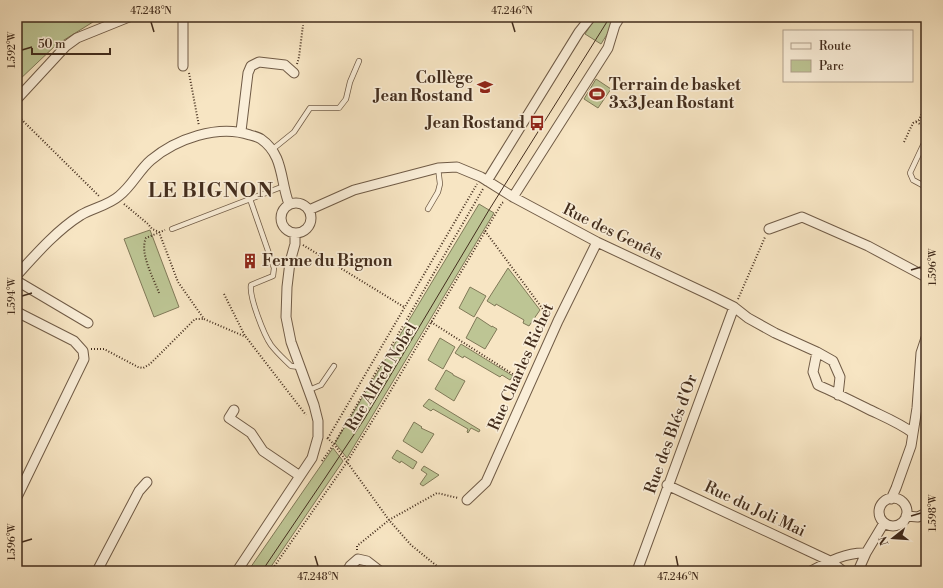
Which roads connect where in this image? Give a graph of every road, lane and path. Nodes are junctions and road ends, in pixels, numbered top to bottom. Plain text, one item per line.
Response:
1 (129, 17) edge
2 (183, 17) edge
3 (591, 17) edge
4 (620, 17) edge
5 (303, 25) dead end
6 (359, 61) dead end
7 (183, 66) joint
8 (294, 73) joint
9 (17, 99) edge
10 (926, 105) edge
11 (17, 115) edge
12 (916, 122) junction
13 (926, 127) edge
14 (241, 132) junction
15 (200, 135) junction
16 (926, 139) edge
17 (904, 142) dead end
18 (273, 149) junction
19 (924, 150) edge
20 (438, 168) junction
21 (484, 179) junction
22 (284, 186) junction
23 (926, 187) edge
24 (513, 197) junction
25 (250, 199) junction
26 (107, 203) junction
27 (289, 204) junction
28 (428, 209) dead end
29 (309, 210) junction
30 (172, 228) joint
31 (769, 229) joint
32 (485, 231) junction
33 (159, 232) junction
34 (295, 233) junction
35 (597, 242) junction
36 (295, 244) junction
37 (17, 275) edge
38 (926, 277) edge
39 (17, 280) edge
40 (159, 293) dead end
41 (224, 294) dead end
42 (404, 307) junction
43 (734, 307) junction
44 (17, 312) edge
45 (204, 319) junction
46 (558, 321) junction
47 (431, 322) junction
48 (88, 323) dead end
49 (246, 337) junction
50 (926, 338) edge
51 (83, 351) junction
52 (817, 352) junction
53 (334, 366) dead end
54 (300, 367) junction
55 (530, 384) junction
56 (308, 390) junction
57 (922, 392) edge
58 (838, 395) junction
59 (303, 410) dead end
60 (230, 417) dead end
61 (913, 432) junction
62 (318, 437) junction
63 (328, 438) junction
64 (334, 444) junction
65 (347, 462) junction
66 (300, 476) junction
67 (147, 482) dead end
68 (668, 485) junction
69 (17, 496) edge
70 (891, 499) junction
71 (467, 500) joint
72 (926, 513) edge
73 (906, 516) junction
74 (389, 520) junction
75 (884, 523) junction
76 (866, 553) junction
77 (358, 559) junction
78 (830, 561) junction
79 (97, 571) edge
80 (237, 571) edge
81 (271, 571) edge
82 (347, 571) edge
83 (380, 571) edge
84 (443, 571) edge
85 (637, 571) edge
86 (811, 571) edge
87 (843, 571) edge
88 (858, 571) edge

1 - 9 street
2 - 7 street
3 - 21 street
4 - 24 street
5 - 8 path
6 - 18 lane
7 - 15 path
8 - 14 street
10 - 12 path
11 - 26 path
12 - 13 path
12 - 17 path
14 - 15 street
14 - 18 street
15 - 26 street
16 - 19 lane
18 - 22 street
19 - 23 lane
20 - 21 street
20 - 28 lane
20 - 29 street
21 - 24 street, Rue des Genêts
21 - 42 path
21 - 64 path
22 - 25 lane
22 - 27 street
24 - 32 path, Rue Alfred Nobel
24 - 35 street, Rue des Genêts
25 - 30 lane
25 - 54 lane
26 - 33 path
26 - 37 street
27 - 29 street
27 - 34 street
29 - 34 street
30 - 33 path
31 - 38 street
31 - 43 path
32 - 46 path
32 - 47 path, Rue Alfred Nobel
33 - 40 path
33 - 45 path
34 - 36 street, Rue Alfred Nobel
35 - 43 street, Rue des Genêts
35 - 46 street, Rue Charles Richet
36 - 42 path
36 - 54 street, Rue Alfred Nobel
39 - 48 street
41 - 49 path
42 - 63 path
43 - 52 street, Rue des Genêts
43 - 68 street, Rue des Blés d'Or
44 - 51 street
45 - 49 path
45 - 51 path
46 - 55 street, Rue Charles Richet
47 - 55 path
47 - 65 path, Rue Alfred Nobel
49 - 59 path
50 - 57 street
51 - 69 street
52 - 58 street, Rue des Genêts
52 - 58 street
53 - 56 lane
54 - 56 street, Rue Alfred Nobel
55 - 71 street, Rue Charles Richet
56 - 62 street, Rue Alfred Nobel
57 - 61 street
58 - 61 street
60 - 66 street
61 - 70 street
62 - 63 path
62 - 66 street, Rue Alfred Nobel
63 - 64 path
64 - 65 path
65 - 74 path
65 - 81 path, Rue Alfred Nobel
66 - 80 street, Rue Alfred Nobel
67 - 79 street
68 - 78 street, Rue du Joli Mai
68 - 85 street, Rue des Blés d'Or
70 - 73 street
70 - 75 street
71 - 74 path
72 - 73 street
73 - 75 street
74 - 77 path
74 - 84 path
75 - 76 street
76 - 78 street
76 - 88 street
77 - 82 street
77 - 83 street
78 - 86 street
78 - 87 street, Rue du Joli Mai

